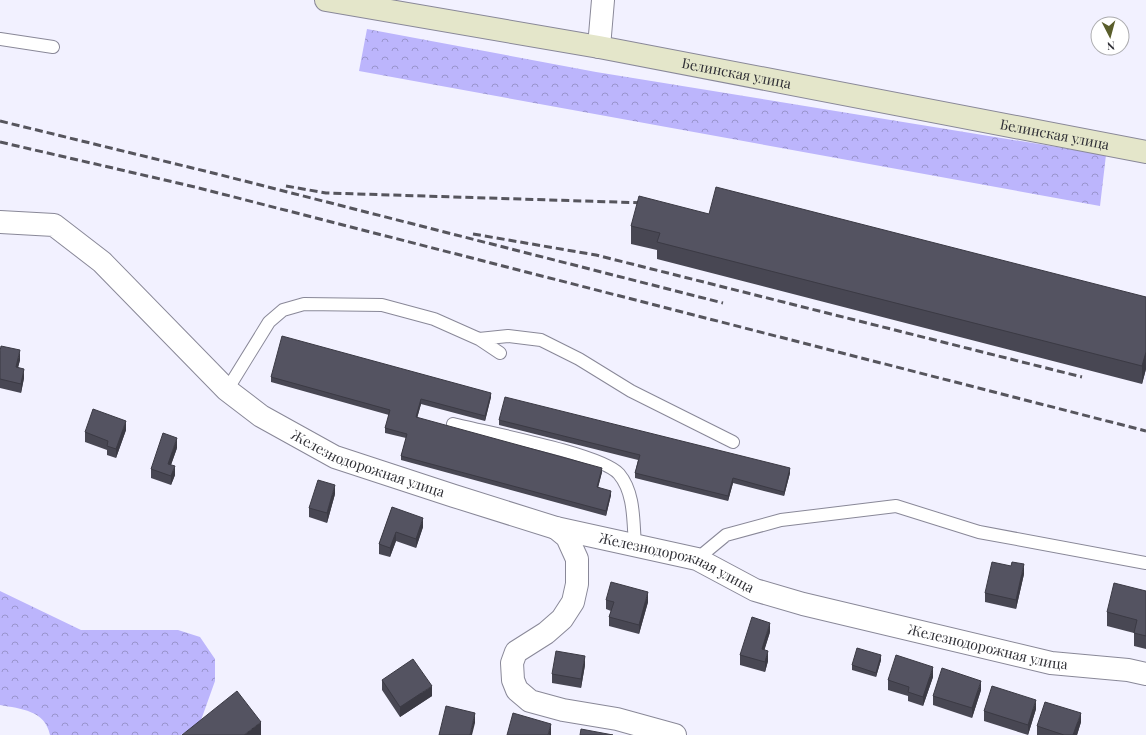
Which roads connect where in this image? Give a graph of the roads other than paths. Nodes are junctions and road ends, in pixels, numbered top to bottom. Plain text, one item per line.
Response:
1 (326, 0) edge
2 (603, 0) edge
3 (0, 38) edge
4 (600, 46) junction
5 (53, 47) dead end
6 (1146, 152) edge
7 (0, 222) edge
8 (479, 338) junction
9 (500, 353) dead end
10 (227, 390) junction
11 (453, 424) dead end
12 (733, 442) dead end
13 (556, 528) junction
14 (635, 545) junction
15 (697, 559) junction
16 (1146, 563) edge
17 (1146, 674) edge
18 (675, 735) edge

1 - 4 main road, Белинская улица
2 - 4 street
3 - 5 lane
4 - 6 main road, Белинская улица
7 - 10 street, Железнодорожная улица
8 - 9 lane
8 - 10 lane
8 - 12 lane
10 - 13 street, Железнодорожная улица
11 - 14 lane
13 - 14 street, Железнодорожная улица
13 - 18 street
14 - 15 street, Железнодорожная улица
15 - 16 lane
15 - 17 street, Железнодорожная улица

